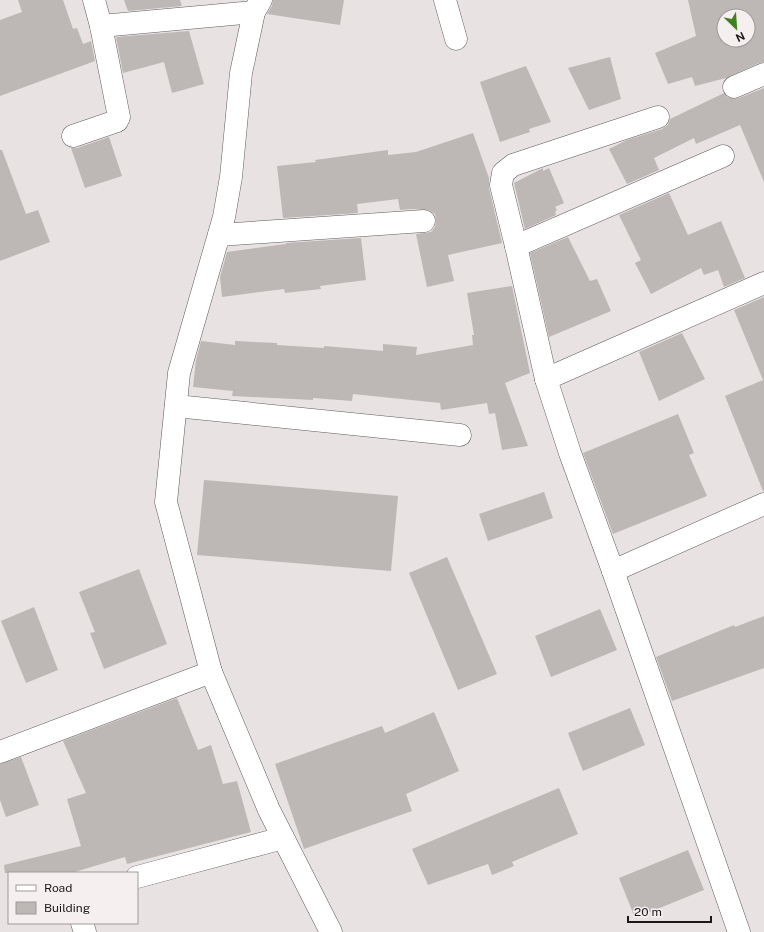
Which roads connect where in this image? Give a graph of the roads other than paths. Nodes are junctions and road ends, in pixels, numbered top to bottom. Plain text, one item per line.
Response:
1 (94, 0) edge
2 (445, 0) edge
3 (257, 6) edge
4 (101, 26) junction
5 (456, 39) dead end
6 (764, 74) edge
7 (734, 87) dead end
8 (658, 117) dead end
9 (73, 136) dead end
10 (724, 156) dead end
11 (424, 221) dead end
12 (218, 235) junction
13 (516, 246) junction
14 (764, 283) edge
15 (546, 378) junction
16 (176, 406) junction
17 (460, 435) dead end
18 (764, 504) edge
19 (613, 571) junction
20 (211, 672) junction
21 (0, 752) edge
22 (282, 838) junction
23 (138, 877) edge
24 (331, 932) edge
25 (739, 932) edge

1 - 4 street
2 - 5 street
3 - 4 street
3 - 12 street
4 - 9 street
6 - 7 street
8 - 13 street
10 - 13 street
11 - 12 street
12 - 16 street
13 - 15 street
14 - 15 street
15 - 19 street
16 - 17 street
16 - 20 street
18 - 19 street
19 - 25 street
20 - 21 street
20 - 22 street
22 - 23 street
22 - 24 street

